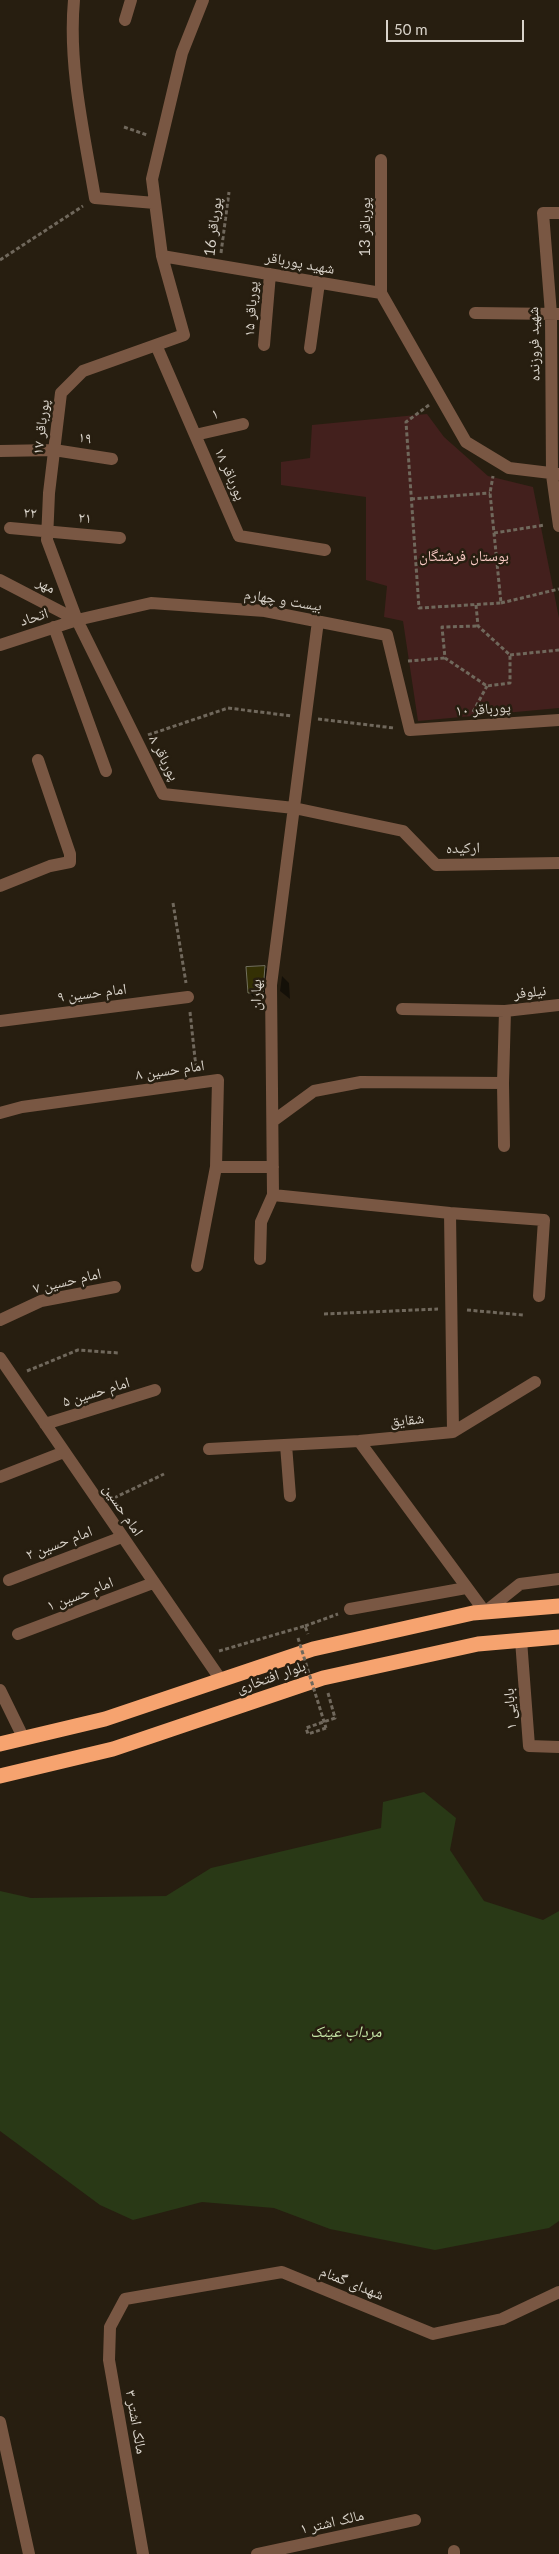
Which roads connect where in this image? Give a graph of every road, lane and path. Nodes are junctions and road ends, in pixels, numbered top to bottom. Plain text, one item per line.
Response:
1 (74, 0) edge
2 (130, 0) edge
3 (203, 0) edge
4 (125, 20) dead end
5 (124, 128) dead end
6 (162, 139) junction
7 (381, 160) dead end
8 (229, 192) dead end
9 (95, 198) junction
10 (155, 203) junction
11 (559, 213) edge
12 (162, 256) junction
13 (0, 260) edge
14 (219, 266) junction
15 (270, 274) junction
16 (319, 283) junction
17 (380, 293) junction
18 (475, 313) dead end
19 (555, 314) edge
20 (156, 345) junction
21 (264, 345) dead end
22 (310, 348) dead end
23 (440, 397) junction
24 (555, 406) edge
25 (243, 424) dead end
26 (195, 435) junction
27 (54, 450) junction
28 (0, 451) edge
29 (112, 459) dead end
30 (497, 460) junction
31 (556, 474) edge
32 (490, 493) junction
33 (411, 499) junction
34 (559, 524) edge
35 (10, 528) dead end
36 (47, 531) junction
37 (494, 533) junction
38 (120, 538) dead end
39 (325, 550) dead end
40 (0, 580) edge
41 (559, 589) edge
42 (501, 603) junction
43 (476, 605) junction
44 (77, 620) junction
45 (318, 621) junction
46 (478, 626) junction
47 (54, 627) junction
48 (0, 645) edge
49 (559, 650) edge
50 (510, 654) junction
51 (445, 658) junction
52 (394, 662) junction
53 (487, 686) junction
54 (305, 718) junction
55 (559, 720) edge
56 (465, 726) junction
57 (410, 730) junction
58 (136, 739) junction
59 (38, 760) dead end
60 (106, 771) dead end
61 (294, 808) junction
62 (559, 863) edge
63 (0, 886) edge
64 (188, 997) dead end
65 (559, 1005) edge
66 (402, 1009) dead end
67 (505, 1011) junction
68 (0, 1021) edge
69 (503, 1083) junction
70 (0, 1113) edge
71 (273, 1121) junction
72 (504, 1146) dead end
73 (216, 1167) junction
74 (273, 1167) junction
75 (273, 1195) junction
76 (450, 1213) junction
77 (260, 1259) dead end
78 (197, 1266) dead end
79 (115, 1287) dead end
80 (539, 1296) dead end
81 (450, 1308) junction
82 (324, 1314) dead end
83 (523, 1315) dead end
84 (0, 1320) edge
85 (119, 1353) dead end
86 (0, 1358) edge
87 (13, 1377) junction
88 (535, 1382) dead end
89 (156, 1390) dead end
90 (45, 1424) junction
91 (453, 1432) junction
92 (359, 1441) junction
93 (286, 1445) junction
94 (208, 1449) dead end
95 (64, 1452) junction
96 (164, 1474) dead end
97 (0, 1477) edge
98 (290, 1496) dead end
99 (100, 1505) junction
100 (122, 1537) junction
101 (559, 1579) edge
102 (9, 1580) dead end
103 (153, 1584) junction
104 (466, 1588) junction
105 (559, 1606) edge
106 (350, 1609) joint
107 (485, 1612) junction
108 (305, 1626) junction
109 (18, 1634) dead end
110 (559, 1637) edge
111 (298, 1638) dead end
112 (310, 1639) dead end
113 (521, 1640) junction
114 (204, 1655) junction
115 (323, 1678) junction
116 (220, 1680) junction
117 (0, 1690) edge
118 (24, 1739) junction
119 (0, 1744) edge
120 (559, 1747) edge
121 (0, 1776) edge
122 (559, 2292) edge
123 (126, 2298) joint
124 (0, 2422) edge
125 (415, 2520) dead end
126 (29, 2554) edge
127 (143, 2554) edge
128 (257, 2554) edge

1 - 9 street
2 - 4 street
3 - 6 street
5 - 6 path
6 - 10 street
7 - 17 street, پورباقر 13
8 - 14 path, پورباقر 16
9 - 10 street
9 - 13 path
10 - 12 street
11 - 19 street, شهید فروزنده
12 - 14 street, شهید پورباقر
12 - 20 street, پورباقر ۱۷
14 - 15 street, شهید پورباقر
15 - 16 street, شهید پورباقر
15 - 21 street, پورباقر ۱۵
16 - 17 street, شهید پورباقر
16 - 22 street
17 - 23 street
18 - 19 street
19 - 24 street, شهید فروزنده
20 - 26 street, پورباقر ۱۸
20 - 27 street, پورباقر ۱۷
23 - 30 street
23 - 33 path
24 - 31 street, شهید فروزنده
25 - 26 street, ۱
26 - 39 street, پورباقر ۱۸
27 - 28 street, ۱۹
27 - 29 street, ۱۹
27 - 36 street, پورباقر ۱۷
30 - 31 street
30 - 32 path
31 - 34 street
32 - 33 path
32 - 37 path
33 - 43 path
34 - 37 path
35 - 36 street, ۲۲
36 - 38 street, ۲۱
36 - 44 street, پورباقر ۱۷
37 - 42 path
40 - 44 street, مهر
41 - 42 path
42 - 43 path
43 - 46 path
44 - 45 street, بیست و چهارم
44 - 47 street, اتحاد
44 - 58 street, پورباقر ۸
45 - 52 street, بیست و چهارم
45 - 54 street, بهاران
46 - 50 path
46 - 51 path
47 - 48 street, اتحاد
47 - 60 street
49 - 50 path
50 - 53 path
51 - 52 path
51 - 53 path
52 - 57 street, بیست و چهارم
53 - 56 path
54 - 57 path
54 - 58 path
54 - 61 street, بهاران
55 - 56 street, پورباقر ۱۰
56 - 57 street, پورباقر ۱۰
58 - 61 street, پورباقر ۸
59 - 63 street
61 - 62 street, ارکیده
61 - 71 street, بهاران
64 - 68 street, امام حسین ۹
65 - 67 street, نیلوفر
66 - 67 street, نیلوفر
67 - 69 street
69 - 71 street
69 - 72 street
70 - 73 street, امام حسین ۸
71 - 74 street, بهاران
73 - 74 street
73 - 78 street, امام حسین ۸
74 - 75 street, بهاران
75 - 76 street
75 - 77 street
76 - 80 street
76 - 81 street
79 - 84 street, امام حسین ۷
81 - 82 path
81 - 83 path
81 - 91 street
85 - 87 path
86 - 87 street, امام حسین
87 - 90 street, امام حسین
88 - 91 street
89 - 90 street, امام حسین ۵
90 - 95 street, امام حسین
91 - 92 street, شقایق
92 - 93 street, شقایق
92 - 104 street
93 - 94 street, شقایق
93 - 98 street
95 - 97 street
95 - 99 street, امام حسین
96 - 99 path
99 - 100 street, امام حسین
100 - 102 street, امام حسین ۲
100 - 103 street, امام حسین
101 - 107 street
103 - 109 street, امام حسین ۱
103 - 114 street, امام حسین
104 - 106 street
104 - 107 street
105 - 107 highway, بلوار افتخاری
106 - 108 path
107 - 116 highway, بلوار افتخاری
108 - 112 path
108 - 114 path
110 - 113 highway, بلوار افتخاری
111 - 115 path, bridge
113 - 115 highway, بلوار افتخاری
113 - 120 street, بابایی ۱
114 - 116 street, امام حسین
115 - 121 highway, بلوار افتخاری
116 - 118 highway, بلوار افتخاری
117 - 118 street
118 - 119 highway, بلوار افتخاری
122 - 123 street, شهدای گمنام
123 - 127 street, مالک اشتر ۳
124 - 126 street
125 - 128 street, مالک اشتر ۱

